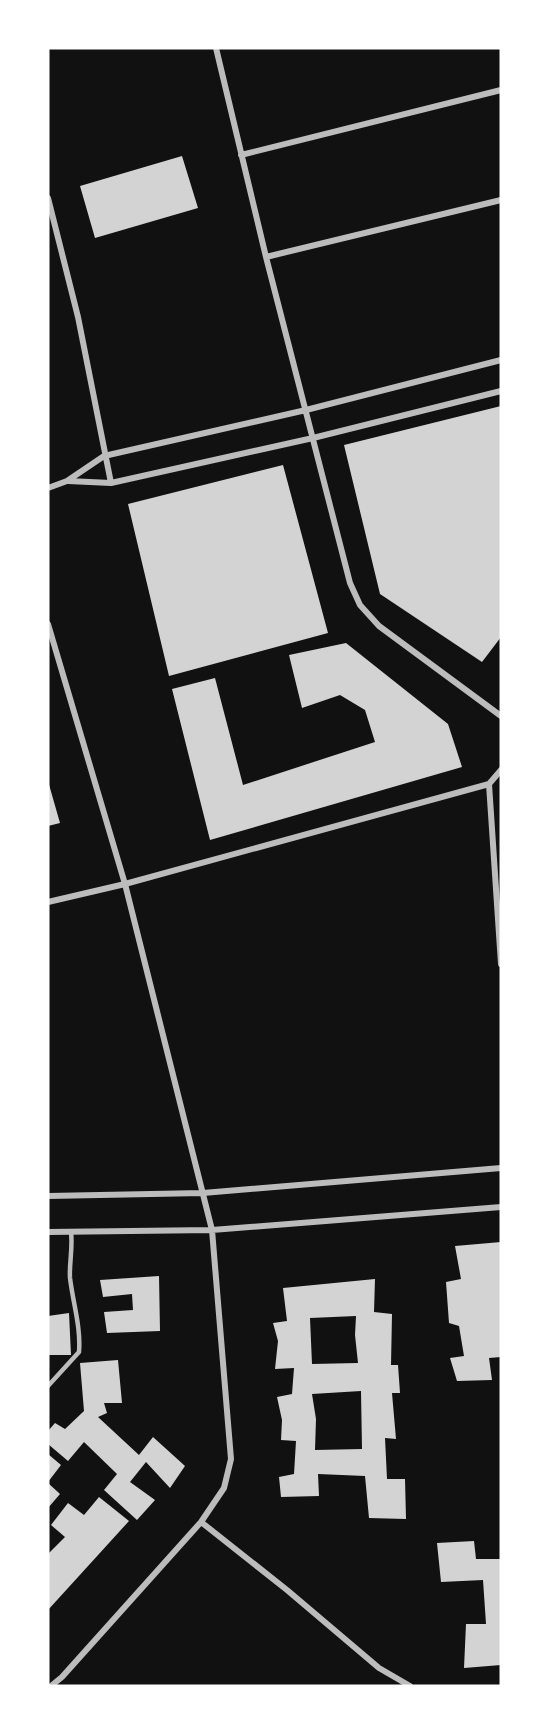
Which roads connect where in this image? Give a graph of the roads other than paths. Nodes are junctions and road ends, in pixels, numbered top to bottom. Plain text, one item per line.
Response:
1 (218, 48) edge
2 (501, 90) edge
3 (242, 155) junction
4 (48, 198) edge
5 (501, 200) edge
6 (266, 257) junction
7 (501, 360) edge
8 (501, 391) edge
9 (306, 410) junction
10 (313, 438) junction
11 (104, 456) junction
12 (67, 481) junction
13 (111, 483) junction
14 (48, 488) edge
15 (48, 624) edge
16 (501, 716) edge
17 (501, 770) edge
18 (489, 784) junction
19 (125, 884) junction
20 (48, 902) edge
21 (501, 964) edge
22 (501, 1168) edge
23 (202, 1193) junction
24 (48, 1196) edge
25 (501, 1207) edge
26 (212, 1230) junction
27 (48, 1232) edge
28 (71, 1232) junction
29 (48, 1386) edge
30 (201, 1522) junction
31 (51, 1686) edge
32 (410, 1686) edge

1 - 3 street
2 - 3 street
3 - 6 street
4 - 11 street
5 - 6 street
6 - 9 street
7 - 9 street
8 - 10 street
9 - 10 street
9 - 11 street
10 - 13 street
10 - 16 street
11 - 12 street
11 - 13 street
12 - 13 street
12 - 14 street
15 - 19 street
17 - 18 street
18 - 19 street
18 - 21 street
19 - 20 street
19 - 23 street
22 - 23 street
23 - 24 street
23 - 26 street
25 - 26 street
26 - 28 street
26 - 30 street
27 - 28 street
28 - 29 lane
30 - 31 street
30 - 32 street

